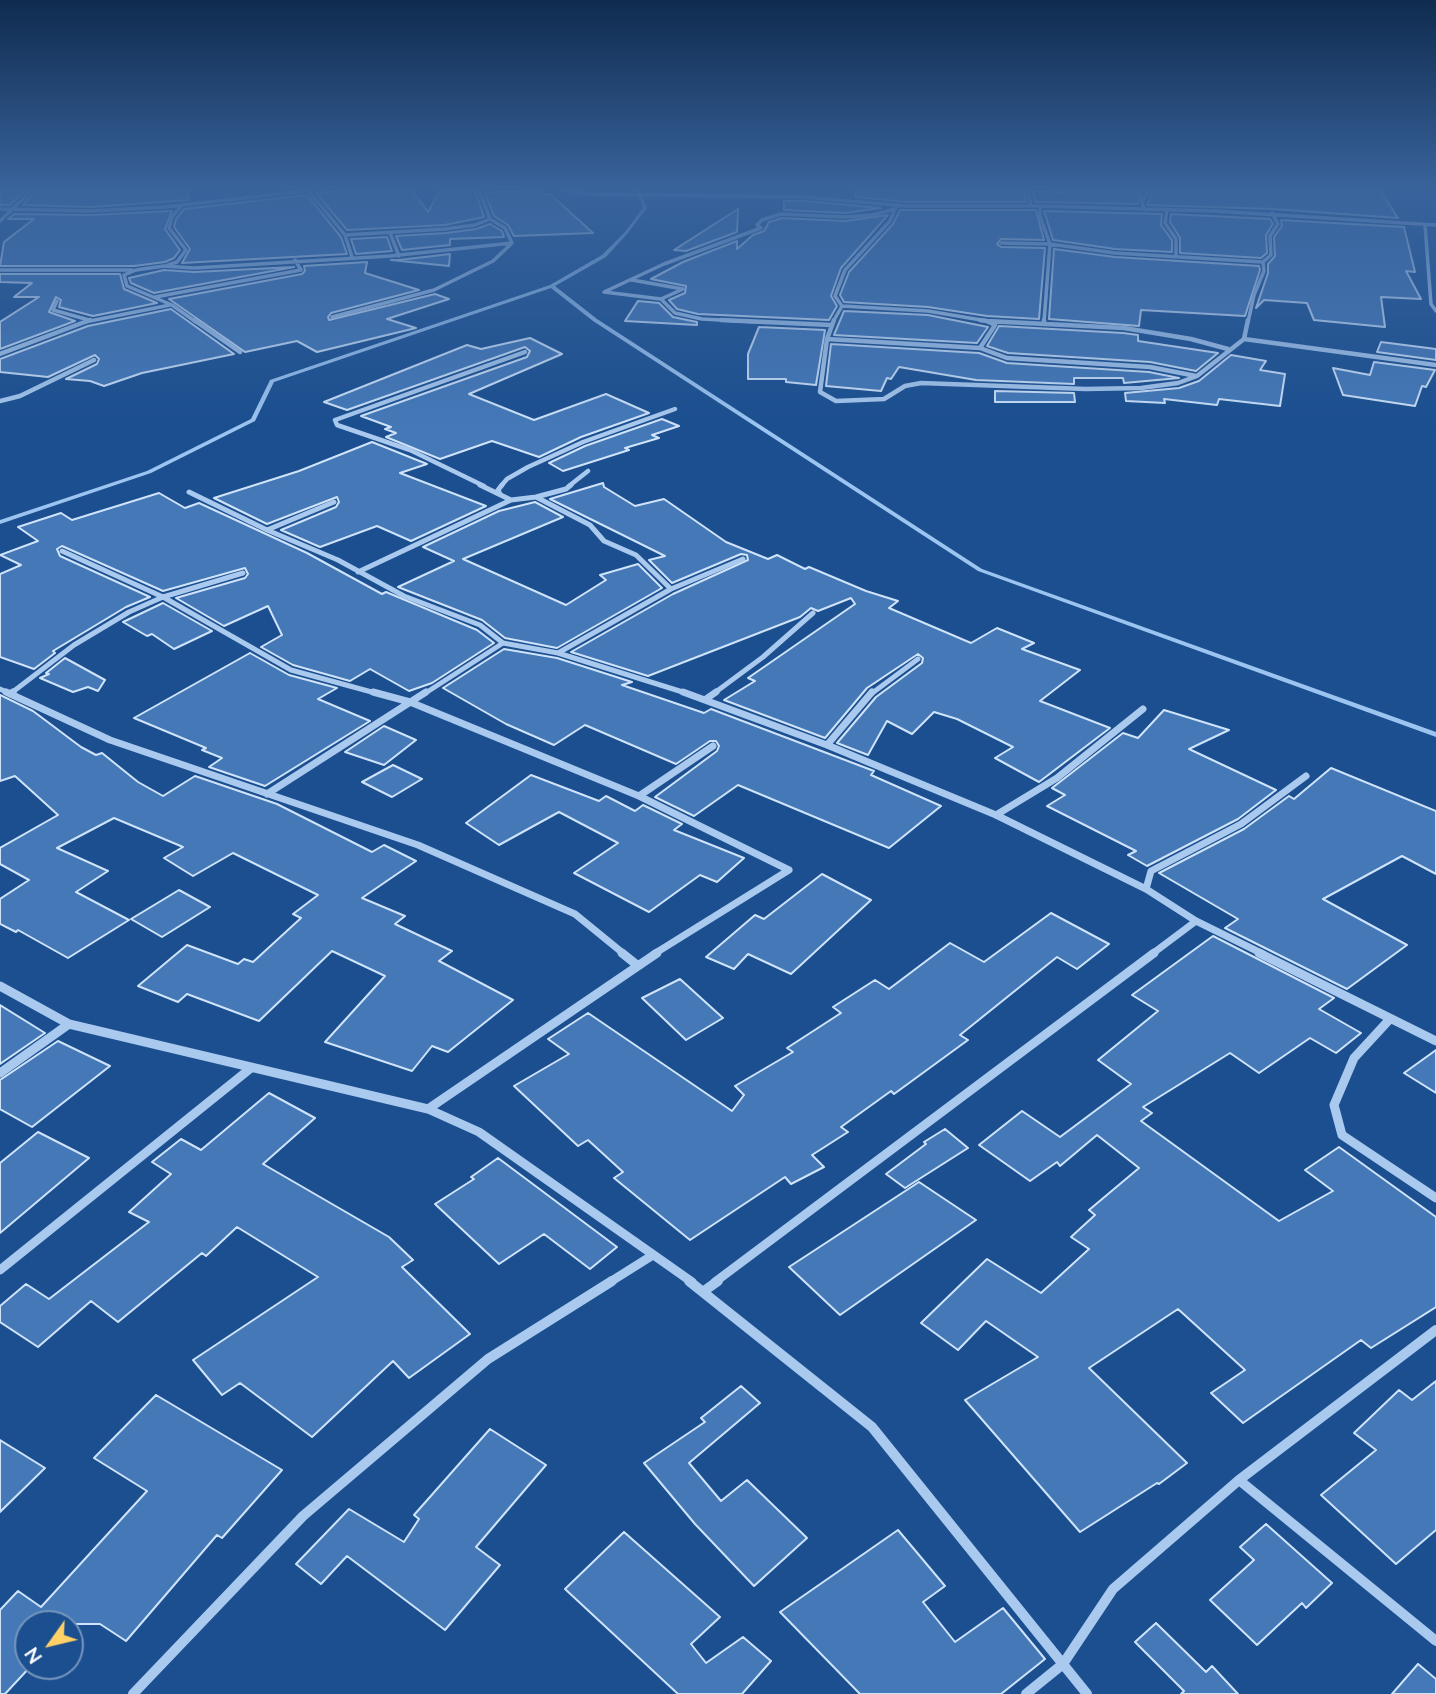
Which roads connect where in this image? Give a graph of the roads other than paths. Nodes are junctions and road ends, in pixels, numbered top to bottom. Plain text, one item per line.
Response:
1 (143, 269) edge
2 (300, 269) edge
3 (476, 269) edge
4 (654, 269) edge
5 (846, 269) edge
6 (1048, 269) edge
7 (1265, 269) edge
8 (1428, 269) edge
9 (0, 270) edge
10 (136, 270) junction
11 (632, 280) junction
12 (155, 297) junction
13 (661, 299) junction
14 (57, 301) dead end
15 (172, 305) junction
16 (842, 306) junction
17 (1436, 311) edge
18 (332, 317) dead end
19 (89, 320) junction
20 (987, 321) junction
21 (1044, 324) junction
22 (831, 325) junction
23 (827, 339) junction
24 (1244, 339) junction
25 (980, 348) junction
26 (1228, 349) junction
27 (240, 352) dead end
28 (525, 352) dead end
29 (0, 354) edge
30 (94, 360) dead end
31 (1436, 365) edge
32 (1197, 376) junction
33 (0, 401) edge
34 (675, 409) dead end
35 (588, 471) dead end
36 (189, 492) dead end
37 (499, 494) junction
38 (536, 497) junction
39 (511, 500) junction
40 (334, 502) dead end
41 (267, 530) junction
42 (62, 551) dead end
43 (743, 559) dead end
44 (358, 572) junction
45 (243, 573) dead end
46 (671, 589) junction
47 (163, 597) junction
48 (813, 613) dead end
49 (503, 643) junction
50 (558, 653) junction
51 (918, 659) dead end
52 (0, 689) edge
53 (10, 694) junction
54 (706, 699) junction
55 (410, 702) junction
56 (1143, 709) dead end
57 (827, 745) junction
58 (713, 746) dead end
59 (1306, 776) dead end
60 (267, 794) junction
61 (639, 796) junction
62 (996, 815) junction
63 (1146, 888) junction
64 (1196, 921) junction
65 (637, 965) junction
66 (0, 986) edge
67 (1389, 1020) junction
68 (69, 1024) junction
69 (1436, 1041) edge
70 (251, 1068) junction
71 (0, 1073) edge
72 (428, 1109) junction
73 (1436, 1198) edge
74 (653, 1255) junction
75 (0, 1270) edge
76 (704, 1291) junction
77 (1436, 1331) edge
78 (1239, 1480) junction
79 (1436, 1641) edge
80 (1063, 1664) junction
81 (132, 1694) edge
82 (1026, 1694) edge
83 (1087, 1694) edge

1 - 10 street
2 - 12 street
3 - 18 street
4 - 11 street
5 - 16 street
6 - 21 street
7 - 24 street
8 - 17 street
9 - 10 street
10 - 12 street
11 - 13 street
11 - 13 street
12 - 15 street
13 - 22 street
14 - 19 street
15 - 19 street
15 - 27 street
16 - 20 street
16 - 22 street
19 - 29 street
20 - 21 street
20 - 25 street
21 - 26 street
22 - 23 street
23 - 25 street
23 - 32 street
24 - 26 street
24 - 31 street
25 - 32 street
26 - 32 street
28 - 37 street
30 - 33 street
34 - 37 street
35 - 38 street
36 - 41 street
37 - 39 street
38 - 39 street
38 - 46 street
39 - 44 street
40 - 41 street
41 - 44 street
42 - 47 street
43 - 46 street
44 - 49 street
45 - 47 street
46 - 50 street
47 - 53 street
47 - 55 street
48 - 54 street
49 - 50 street
49 - 55 street
50 - 54 street
51 - 57 street
52 - 53 street
53 - 60 street
54 - 57 street
55 - 60 street
55 - 61 street
56 - 62 street
57 - 62 street
58 - 61 street
59 - 63 street
60 - 65 street
61 - 65 street
62 - 63 street
63 - 64 street
64 - 67 street
64 - 76 street
65 - 72 street
66 - 68 street
67 - 69 street
67 - 73 street
68 - 70 street
68 - 71 street
70 - 72 street
70 - 75 street
72 - 74 street
74 - 76 street
74 - 81 street
76 - 80 street
77 - 78 street
78 - 79 street
78 - 80 street
80 - 82 street
80 - 83 street

